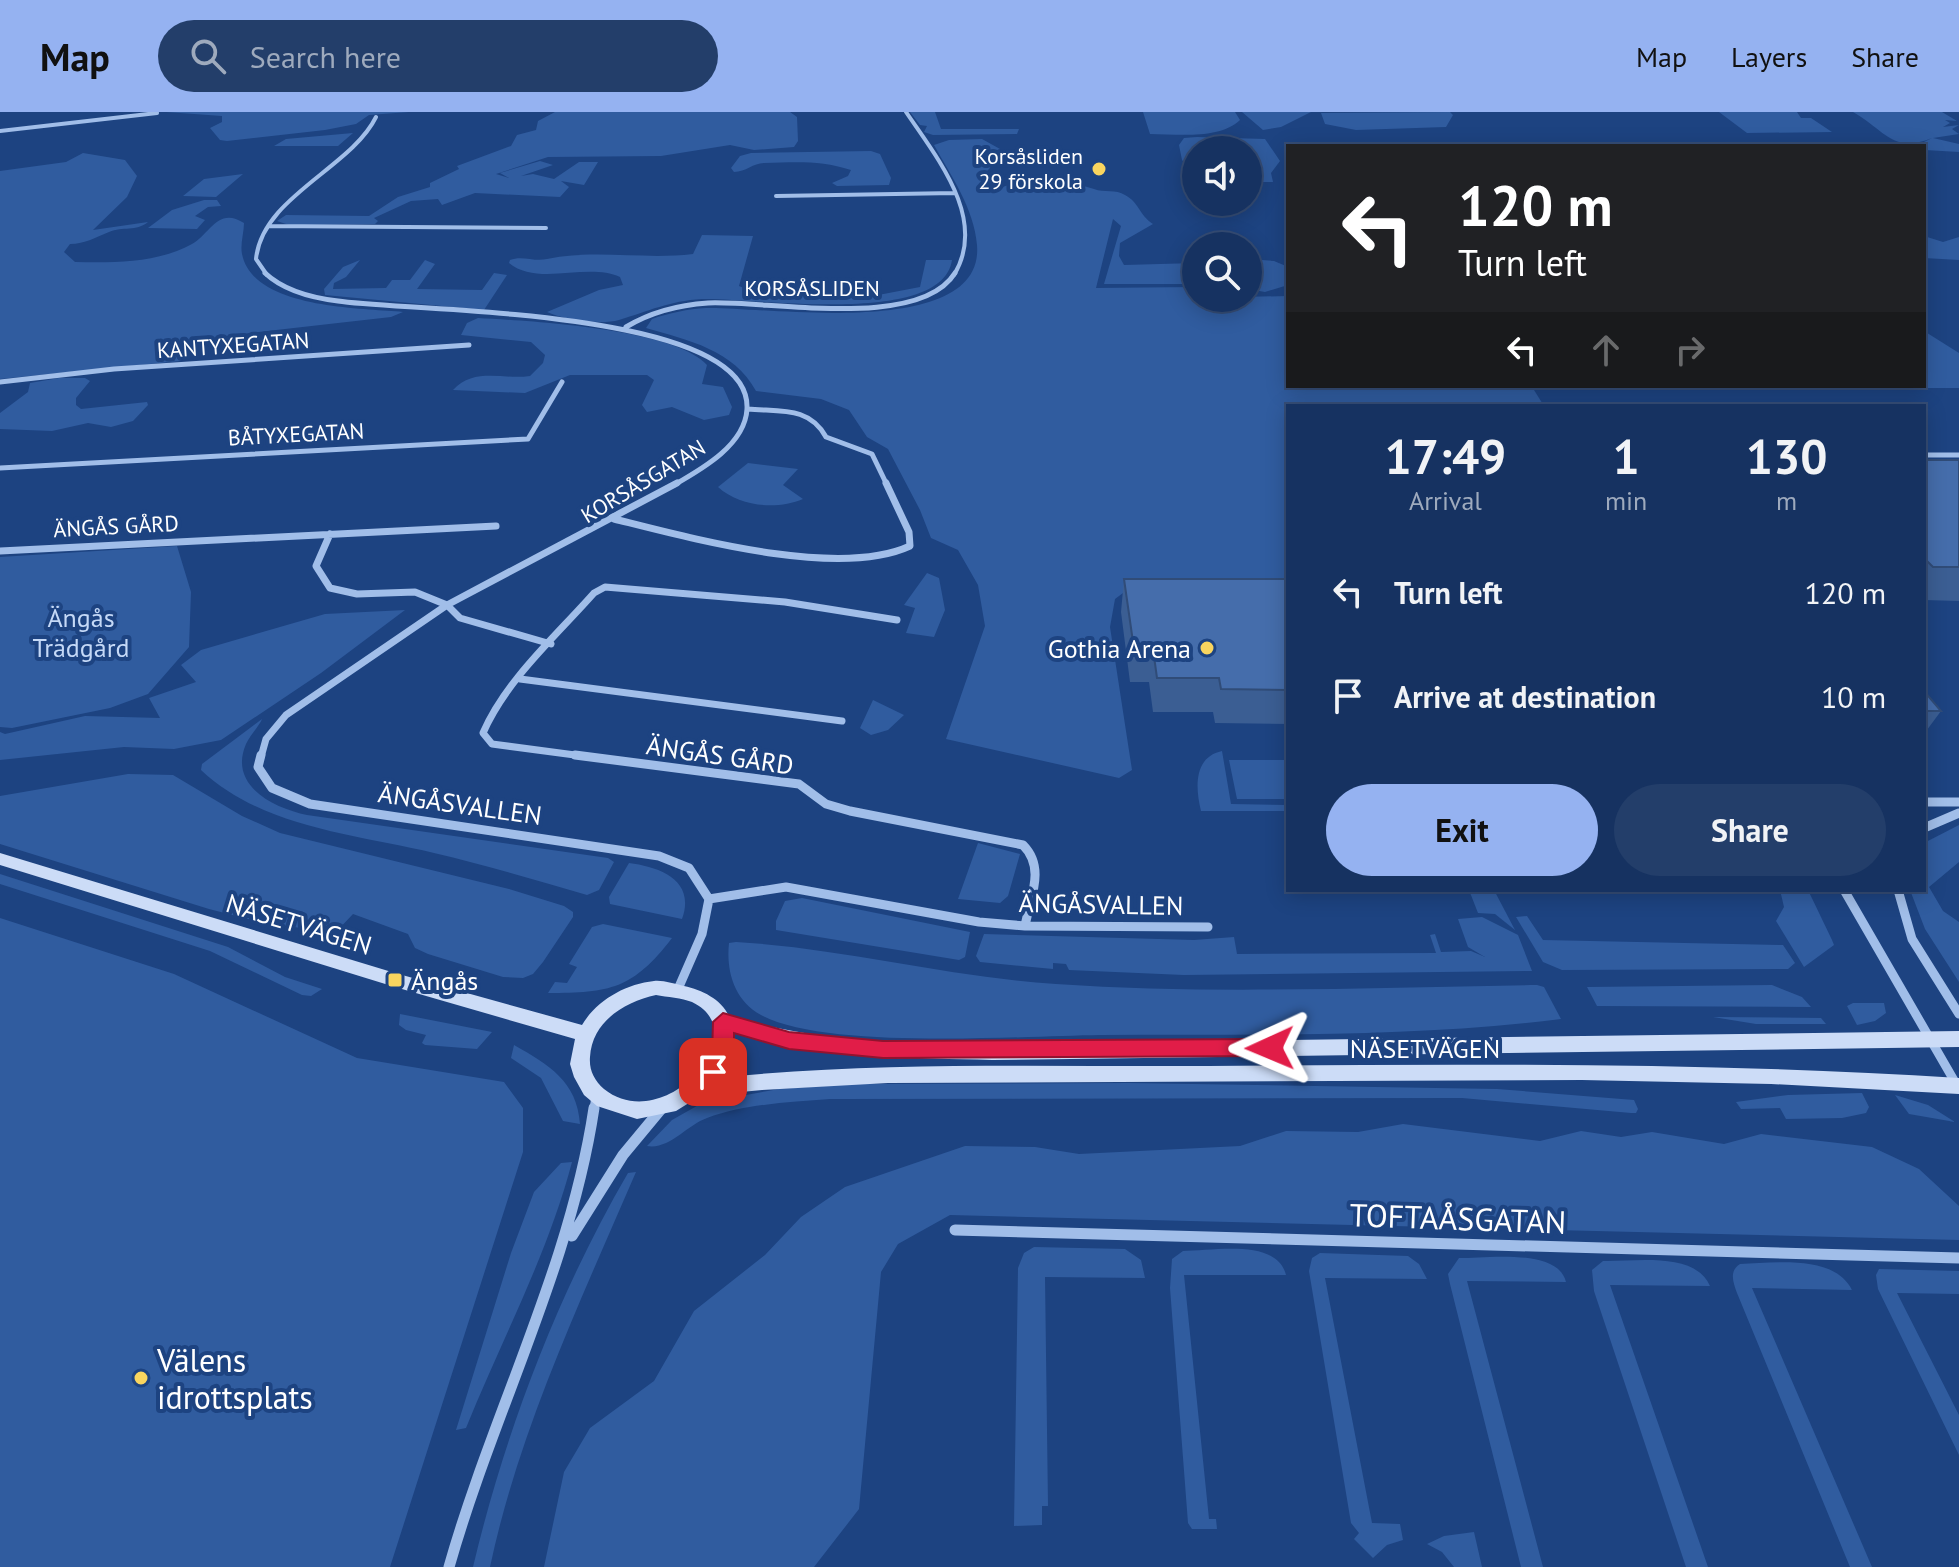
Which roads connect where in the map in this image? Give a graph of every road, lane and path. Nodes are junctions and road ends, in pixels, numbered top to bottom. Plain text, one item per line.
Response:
1 (906, 112) edge
2 (157, 113) edge
3 (376, 117) dead end
4 (0, 131) edge
5 (955, 193) junction
6 (776, 196) dead end
7 (268, 226) junction
8 (546, 228) dead end
9 (626, 327) junction
10 (469, 345) dead end
11 (0, 382) edge
12 (562, 382) dead end
13 (748, 409) junction
14 (1926, 455) edge
15 (1959, 455) edge
16 (0, 468) edge
17 (614, 519) junction
18 (496, 526) dead end
19 (330, 534) junction
20 (0, 551) edge
21 (447, 605) junction
22 (897, 620) dead end
23 (551, 644) junction
24 (520, 679) junction
25 (286, 715) joint
26 (842, 721) dead end
27 (1926, 802) edge
28 (1959, 802) edge
29 (1959, 813) edge
30 (1926, 827) edge
31 (0, 859) edge
32 (1845, 892) edge
33 (1898, 892) edge
34 (709, 899) junction
35 (1025, 926) junction
36 (1208, 927) dead end
37 (678, 989) junction
38 (1959, 1014) edge
39 (723, 1022) junction
40 (585, 1034) junction
41 (1931, 1039) junction
42 (1959, 1039) edge
43 (1958, 1087) edge
44 (699, 1088) junction
45 (596, 1095) junction
46 (663, 1106) junction
47 (955, 1230) dead end
48 (565, 1247) junction
49 (1959, 1258) edge
50 (449, 1567) edge

1 - 5 street, KORSÅSLIDEN
2 - 4 street
3 - 7 street
5 - 6 street
5 - 9 street, KORSÅSLIDEN
7 - 8 street
7 - 9 street
9 - 13 street
10 - 11 street, KANTYXEGATAN
12 - 16 street, BÅTYXEGATAN
13 - 17 street, KORSÅSGATAN
13 - 17 street
14 - 15 street
17 - 21 street, KORSÅSGATAN
18 - 19 street, ÄNGÅS GÅRD
19 - 20 street, ÄNGÅS GÅRD
19 - 21 street
21 - 23 street
21 - 25 street, KORSÅSGATAN
22 - 23 street, ÄNGÅS GÅRD
23 - 24 street, ÄNGÅS GÅRD
24 - 26 street, ÄNGÅS GÅRD
24 - 35 street, ÄNGÅS GÅRD
25 - 34 street, ÄNGÅSVALLEN
27 - 28 street
29 - 30 street
31 - 40 street, NÄSETVÄGEN
32 - 41 street
33 - 38 street
34 - 35 street, ÄNGÅSVALLEN
34 - 37 street
35 - 36 street, ÄNGÅSVALLEN
37 - 39 street
37 - 40 street
39 - 41 street, NÄSETVÄGEN
39 - 44 street
40 - 45 street
41 - 42 street, NÄSETVÄGEN
41 - 43 street
43 - 44 street, NÄSETVÄGEN
44 - 46 street
45 - 46 street
45 - 48 street
46 - 48 street
47 - 49 street, TOFTAÅSGATAN
48 - 50 street

